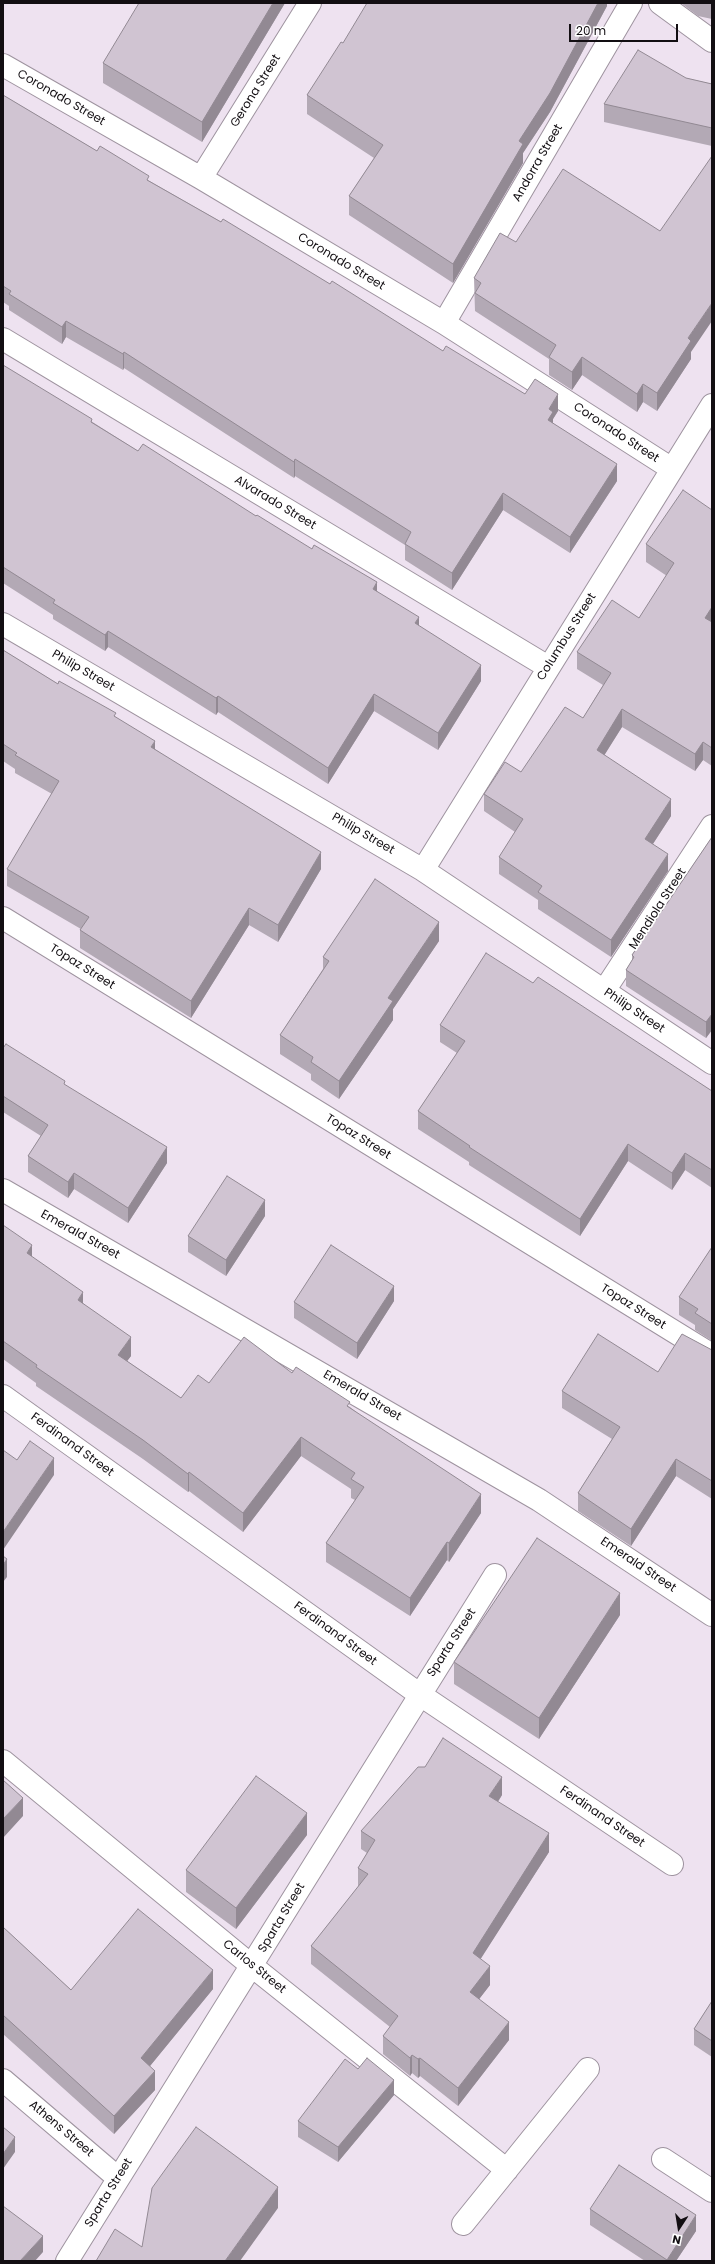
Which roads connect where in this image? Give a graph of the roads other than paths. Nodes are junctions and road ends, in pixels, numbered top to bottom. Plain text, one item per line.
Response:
1 (310, 3) edge
2 (631, 3) edge
3 (660, 3) edge
4 (712, 41) edge
5 (3, 64) edge
6 (201, 178) junction
7 (444, 323) junction
8 (3, 339) edge
9 (712, 405) edge
10 (672, 469) junction
11 (3, 624) edge
12 (548, 667) junction
13 (712, 826) edge
14 (423, 870) junction
15 (3, 918) edge
16 (604, 991) junction
17 (712, 1063) edge
18 (3, 1190) edge
19 (712, 1356) edge
20 (3, 1396) edge
21 (495, 1575) dead end
22 (712, 1615) edge
23 (419, 1694) junction
24 (3, 1761) edge
25 (672, 1864) dead end
26 (252, 1966) junction
27 (588, 2069) dead end
28 (3, 2080) edge
29 (663, 2159) dead end
30 (507, 2170) junction
31 (118, 2178) junction
32 (712, 2191) edge
33 (463, 2224) dead end
34 (66, 2261) edge

1 - 6 street, Gerona Street
2 - 7 street, Andorra Street
3 - 4 street
5 - 6 street, Coronado Street
6 - 7 street, Coronado Street
7 - 10 street, Coronado Street
8 - 12 street, Alvarado Street
9 - 10 street, Columbus Street
10 - 12 street, Columbus Street
11 - 14 street, Philip Street
12 - 14 street, Columbus Street
13 - 16 street, Mendiola Street
14 - 16 street, Philip Street
15 - 19 street, Topaz Street
16 - 17 street, Philip Street
18 - 22 street, Emerald Street
20 - 23 street, Ferdinand Street
21 - 23 street, Sparta Street
23 - 25 street, Ferdinand Street
23 - 26 street, Sparta Street
24 - 26 street, Carlos Street
26 - 30 street, Carlos Street
26 - 31 street, Sparta Street
27 - 30 street
28 - 31 street, Athens Street
29 - 32 street
30 - 33 street
31 - 34 street, Sparta Street

